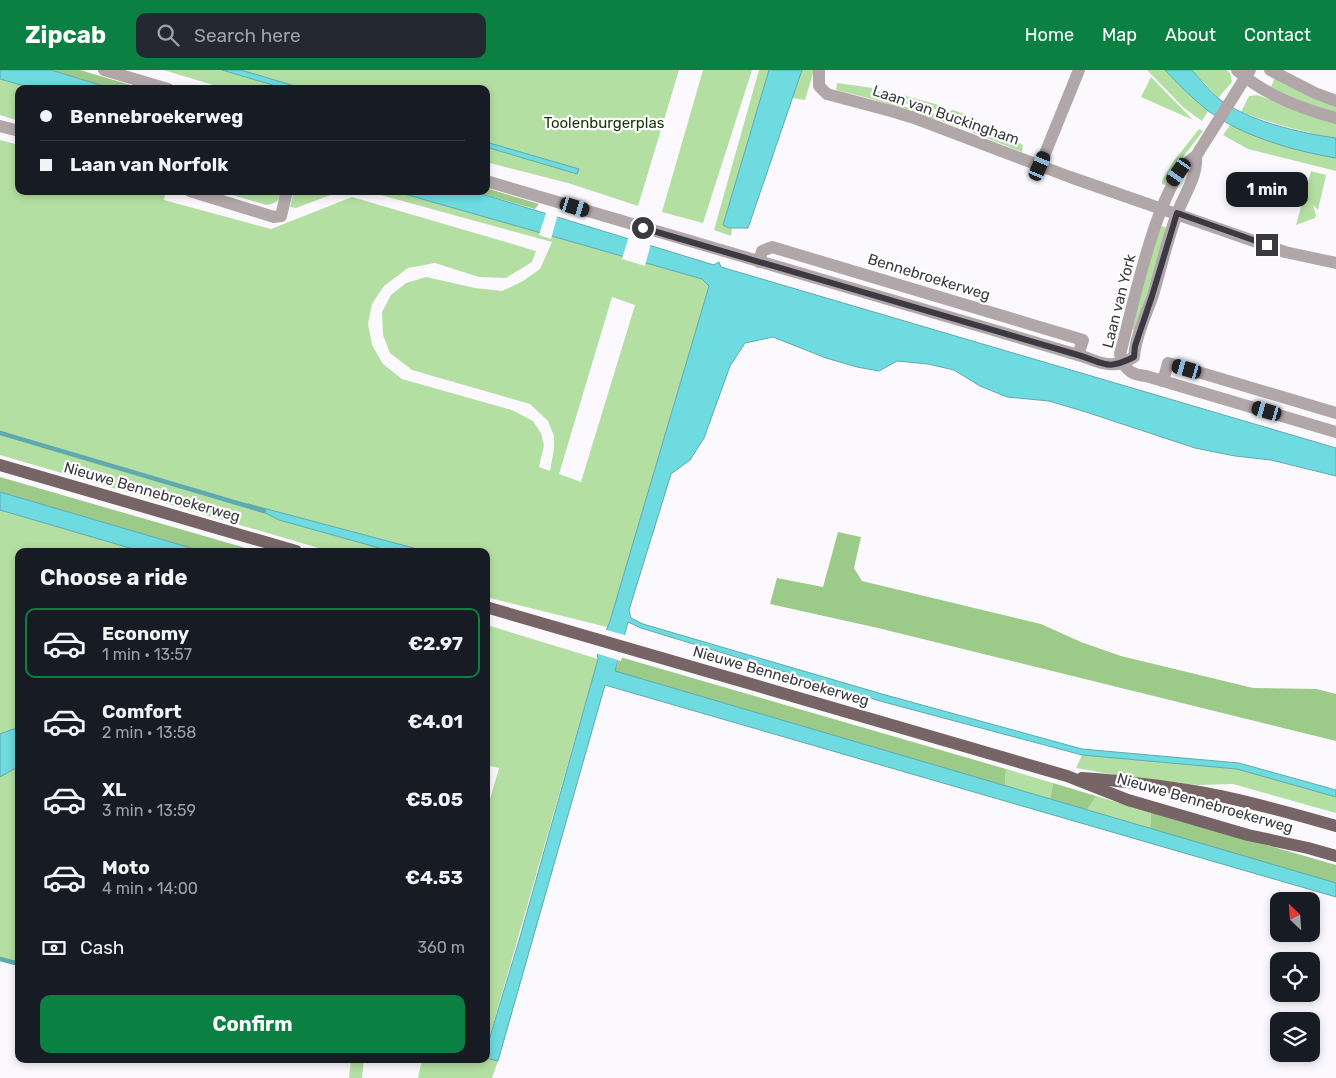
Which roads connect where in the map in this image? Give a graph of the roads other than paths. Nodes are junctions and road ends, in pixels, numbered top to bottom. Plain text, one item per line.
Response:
1 (104, 70) edge
2 (819, 70) edge
3 (1079, 70) edge
4 (1270, 70) edge
5 (1244, 72) edge
6 (155, 85) edge
7 (1336, 101) edge
8 (1336, 118) edge
9 (0, 126) edge
10 (15, 130) edge
11 (1196, 156) junction
12 (1040, 166) junction
13 (490, 182) edge
14 (203, 195) edge
15 (286, 195) edge
16 (1162, 207) junction
17 (1177, 213) junction
18 (759, 262) junction
19 (1336, 263) edge
20 (1078, 355) junction
21 (1126, 358) junction
22 (1163, 381) junction
23 (1336, 413) edge
24 (1336, 432) edge
25 (0, 464) edge
26 (286, 548) edge
27 (490, 608) edge
28 (1067, 776) junction
29 (1336, 826) edge
30 (1336, 856) edge

1 - 6 street
2 - 12 street, Laan van Buckingham
3 - 12 street
4 - 7 street
5 - 8 street
5 - 11 street, Laan van York
9 - 10 street
11 - 16 street, Laan van York
11 - 17 street, Laan van York
12 - 16 street, Laan van Buckingham
13 - 18 street
14 - 15 street
16 - 17 street, Laan van Buckingham
16 - 21 street, Laan van York
17 - 19 street, Laan van Buckingham
17 - 21 street, Laan van York
18 - 20 street
18 - 20 street, Bennebroekerweg
20 - 21 street
21 - 22 street
22 - 23 street
22 - 24 street
25 - 26 main road, Nieuwe Bennebroekerweg
27 - 28 main road, Nieuwe Bennebroekerweg
28 - 29 main road, Nieuwe Bennebroekerweg
28 - 30 main road, Nieuwe Bennebroekerweg

